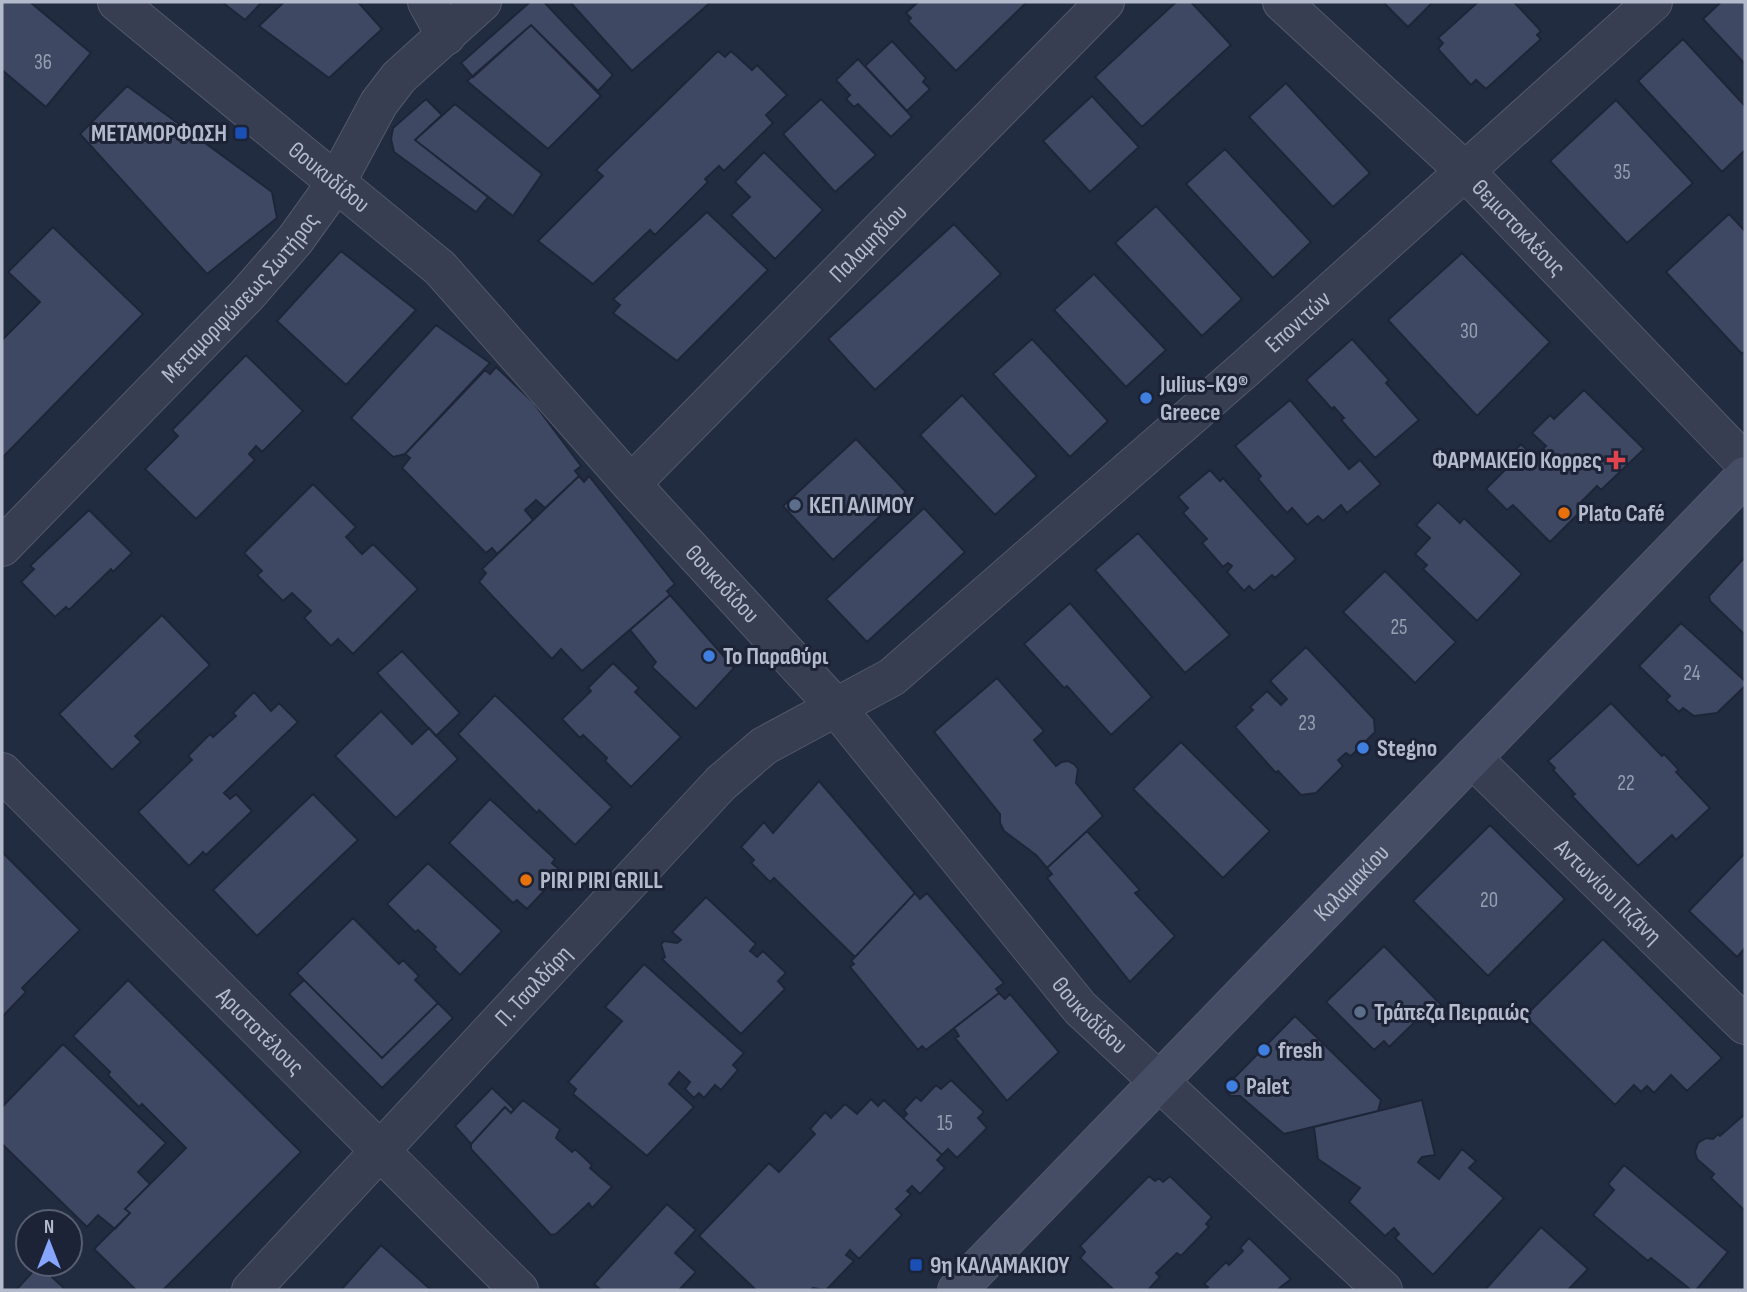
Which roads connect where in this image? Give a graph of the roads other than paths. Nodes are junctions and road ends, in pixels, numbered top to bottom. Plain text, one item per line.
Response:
1 (117, 2) edge
2 (427, 2) edge
3 (482, 2) edge
4 (1105, 2) edge
5 (1282, 2) edge
6 (1653, 2) edge
7 (446, 36) junction
8 (1465, 171) junction
9 (337, 183) junction
10 (1745, 463) edge
11 (1745, 476) edge
12 (631, 484) junction
13 (2, 547) edge
14 (835, 706) junction
15 (1472, 758) junction
16 (2, 772) edge
17 (1745, 1025) edge
18 (1159, 1082) junction
19 (380, 1152) junction
20 (251, 1290) edge
21 (519, 1290) edge
22 (957, 1290) edge
23 (1383, 1290) edge

1 - 9 street, Θουκυδίδου
2 - 7 street
3 - 7 street, Μεταμορφώσεως Σωτήρος
4 - 12 street, Παλαμηδίου
5 - 8 street, Θεμιστοκλέους
6 - 8 street, Επονιτών
7 - 9 street, Μεταμορφώσεως Σωτήρος
8 - 10 street, Θεμιστοκλέους
8 - 14 street, Επονιτών
9 - 12 street, Θουκυδίδου
9 - 13 street, Μεταμορφώσεως Σωτήρος
11 - 15 main road, Καλαμακίου
12 - 14 street, Θουκυδίδου
14 - 18 street, Θουκυδίδου
14 - 19 street, Π. Τσαλδάρη
15 - 17 street, Αντωνίου Πιζάνη
15 - 18 main road, Καλαμακίου
16 - 19 street, Αριστοτέλους
18 - 22 main road, Καλαμακίου
18 - 23 street, Θουκυδίδου
19 - 20 street, Π. Τσαλδάρη
19 - 21 street, Αριστοτέλους

